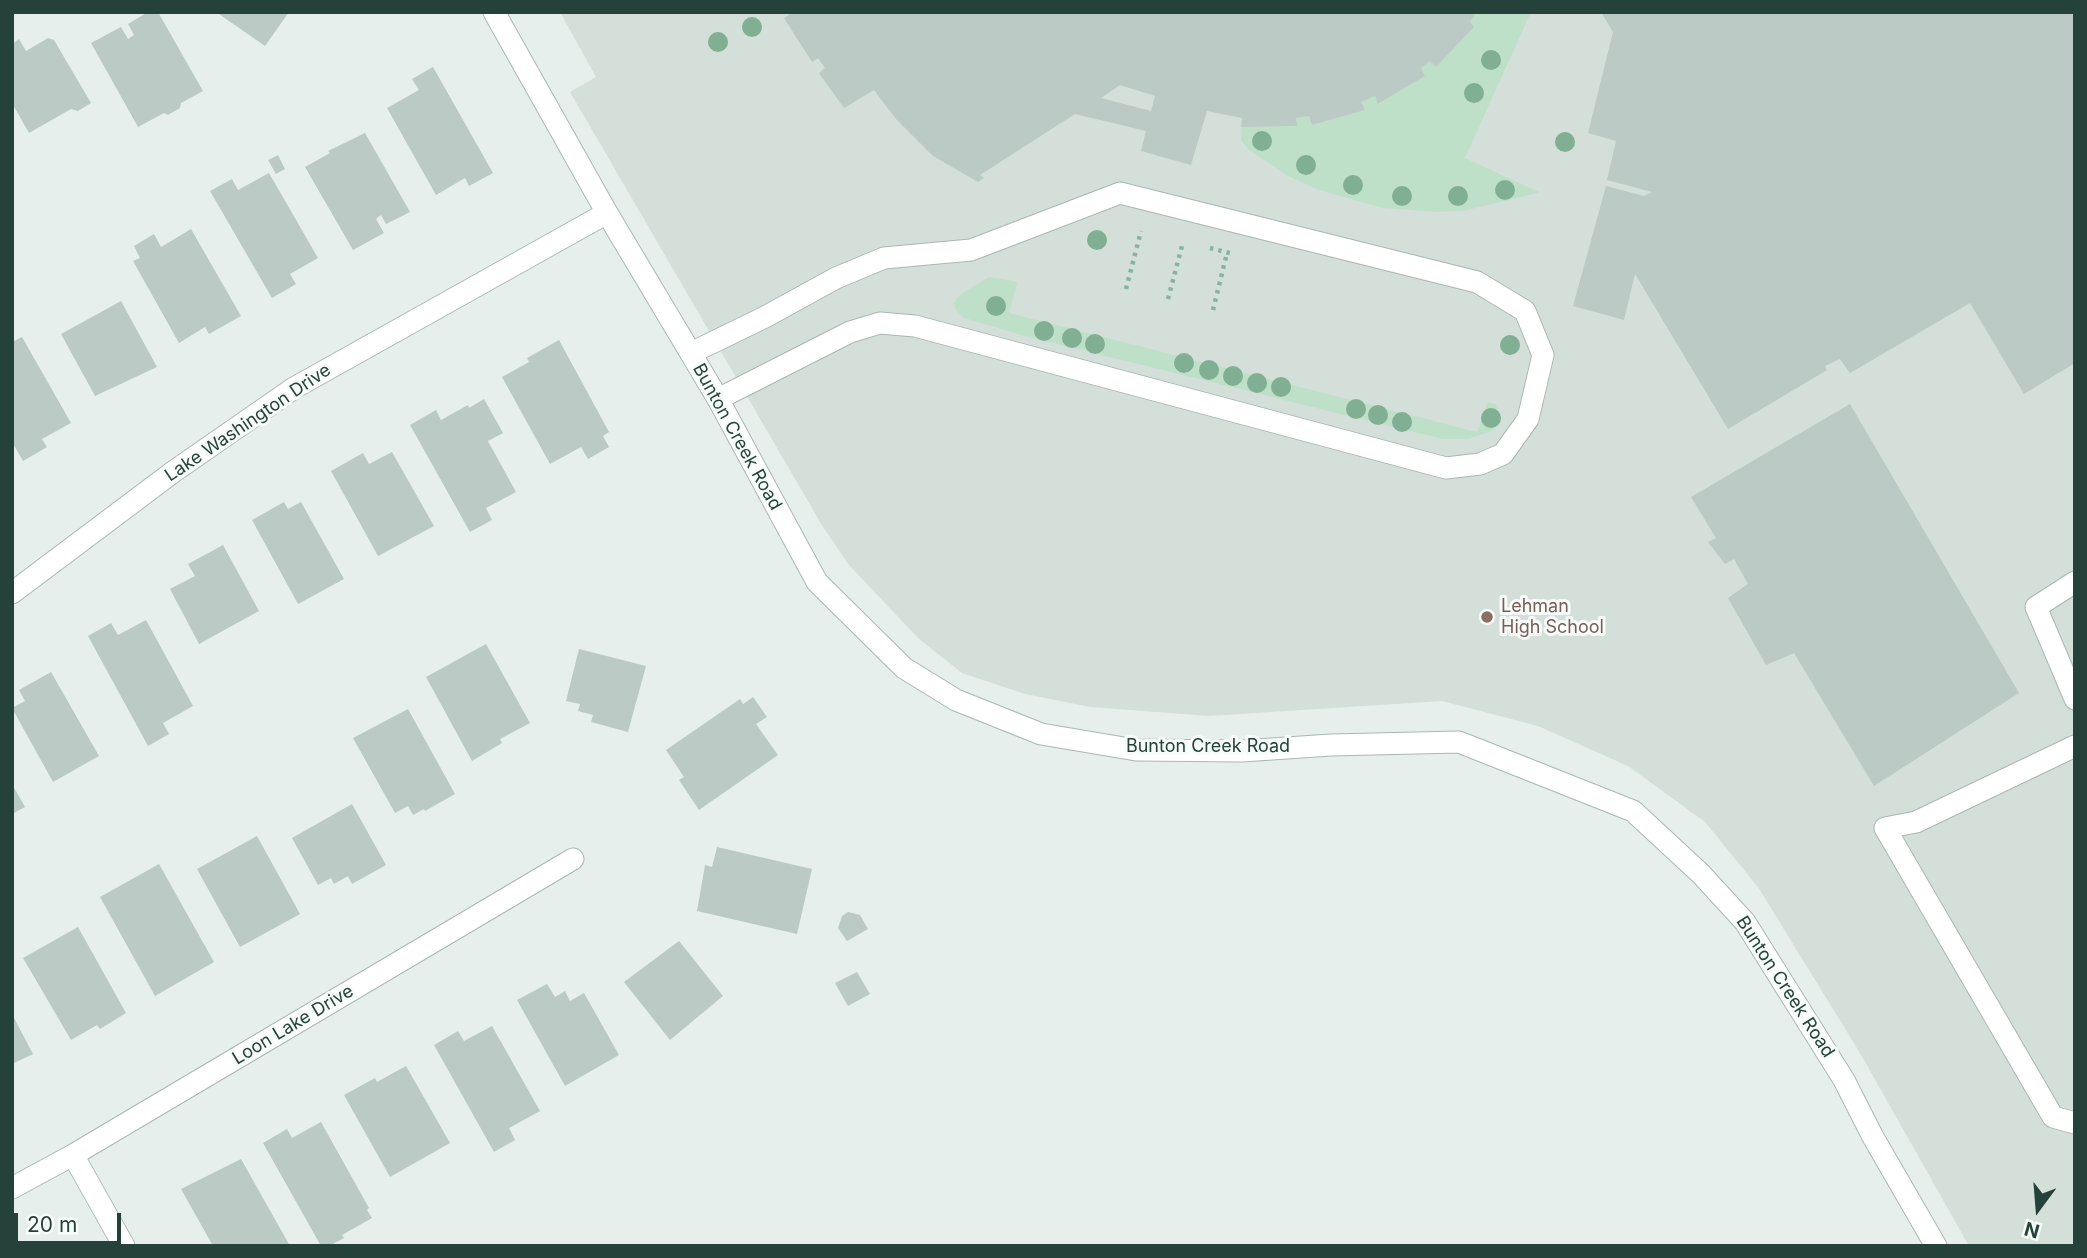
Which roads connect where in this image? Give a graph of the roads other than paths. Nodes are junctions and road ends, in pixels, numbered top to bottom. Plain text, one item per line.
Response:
1 (494, 12) edge
2 (607, 213) junction
3 (691, 353) junction
4 (718, 399) junction
5 (2075, 582) edge
6 (12, 593) edge
7 (2075, 699) edge
8 (2075, 746) edge
9 (573, 859) dead end
10 (2075, 1123) edge
11 (73, 1156) junction
12 (12, 1188) edge
13 (124, 1246) edge
14 (1936, 1246) edge

1 - 2 street, Bunton Creek Road
2 - 3 street, Bunton Creek Road
2 - 6 street, Lake Washington Drive
3 - 4 street, Bunton Creek Road
3 - 4 street
4 - 14 street, Bunton Creek Road
5 - 7 street
8 - 10 street
9 - 11 street, Loon Lake Drive
11 - 12 street, Loon Lake Drive
11 - 13 street

